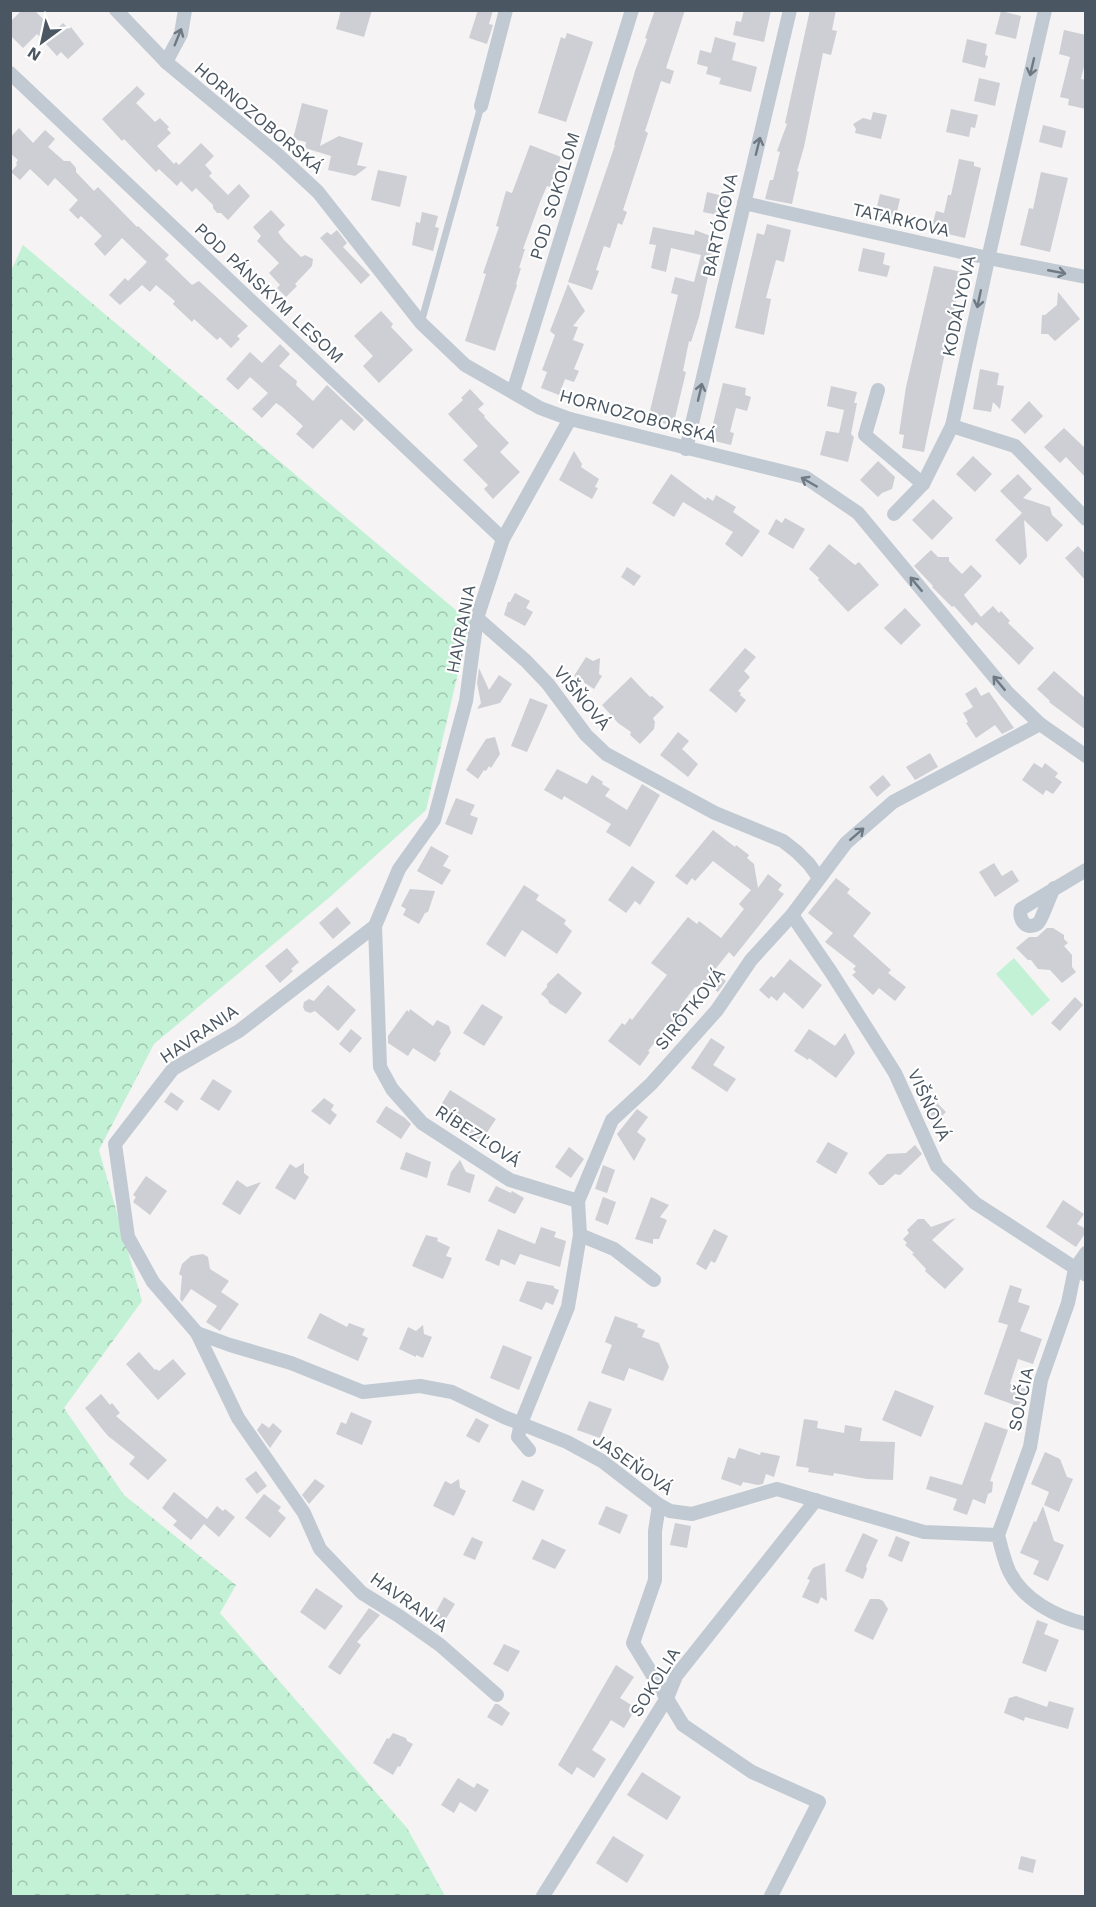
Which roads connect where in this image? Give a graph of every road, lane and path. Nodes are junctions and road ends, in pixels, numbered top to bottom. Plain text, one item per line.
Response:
1 (116, 10) edge
2 (185, 10) edge
3 (506, 10) edge
4 (632, 10) edge
5 (790, 10) edge
6 (1045, 10) edge
7 (166, 63) junction
8 (10, 73) edge
9 (481, 106) joint
10 (744, 203) junction
11 (988, 258) junction
12 (1086, 277) edge
13 (421, 323) junction
14 (878, 390) dead end
15 (513, 392) junction
16 (570, 419) junction
17 (952, 426) junction
18 (686, 449) junction
19 (923, 484) junction
20 (894, 514) dead end
21 (1086, 519) edge
22 (503, 539) junction
23 (477, 618) junction
24 (1040, 724) junction
25 (1086, 756) edge
26 (1086, 870) edge
27 (819, 878) junction
28 (1054, 888) dead end
29 (792, 915) junction
30 (375, 926) junction
31 (578, 1201) junction
32 (580, 1235) junction
33 (1086, 1253) edge
34 (1080, 1272) edge
35 (654, 1280) dead end
36 (197, 1333) junction
37 (521, 1423) junction
38 (529, 1450) dead end
39 (816, 1500) junction
40 (659, 1505) junction
41 (998, 1535) junction
42 (1086, 1624) edge
43 (497, 1695) dead end
44 (667, 1698) junction
45 (543, 1896) edge
46 (771, 1896) edge

1 - 7 street, HORNOZOBORSKÁ
7 -> 2 street
3 - 9 street
4 - 15 street, POD SOKOLOM
10 -> 5 street, BARTÓKOVA
6 -> 11 street, KODÁLYOVA
7 - 13 street, HORNOZOBORSKÁ
8 - 22 street, POD PÁNSKYM LESOM
9 - 13 lane
10 - 11 street, TATARKOVA
18 -> 10 street, BARTÓKOVA
11 -> 12 street, TATARKOVA
11 -> 17 street, KODÁLYOVA
13 - 15 street, HORNOZOBORSKÁ
14 - 19 street
15 - 16 street, HORNOZOBORSKÁ
16 - 18 street, HORNOZOBORSKÁ
16 - 22 street, HAVRANIA
17 - 19 street, KODÁLYOVA
17 - 21 street
24 -> 18 street, HORNOZOBORSKÁ
19 - 20 street, KODÁLYOVA
22 - 23 street, HAVRANIA
23 - 27 street, VIŠŇOVÁ
23 - 30 street, HAVRANIA
24 - 25 street, HORNOZOBORSKÁ
27 -> 24 street, SIRÔTKOVÁ
26 - 28 street
27 - 29 street, SIRÔTKOVÁ
29 - 31 street, SIRÔTKOVÁ
29 - 34 street, VIŠŇOVÁ
30 - 31 street, RÍBEZĽOVÁ
30 - 36 street, HAVRANIA
31 - 32 street, SIRÔTKOVÁ
32 - 35 street
32 - 37 street, SIRÔTKOVÁ
33 - 34 street
34 - 41 street, SOJČIA
36 - 37 street, JASEŇOVÁ
36 - 43 street, HAVRANIA
37 - 38 street
37 - 40 street, JASEŇOVÁ
39 - 40 street, JASEŇOVÁ
39 - 41 street, JASEŇOVÁ
39 - 44 street, SOKOLIA
40 - 44 street
41 - 42 street
44 - 45 street, SOKOLIA
44 - 46 street

